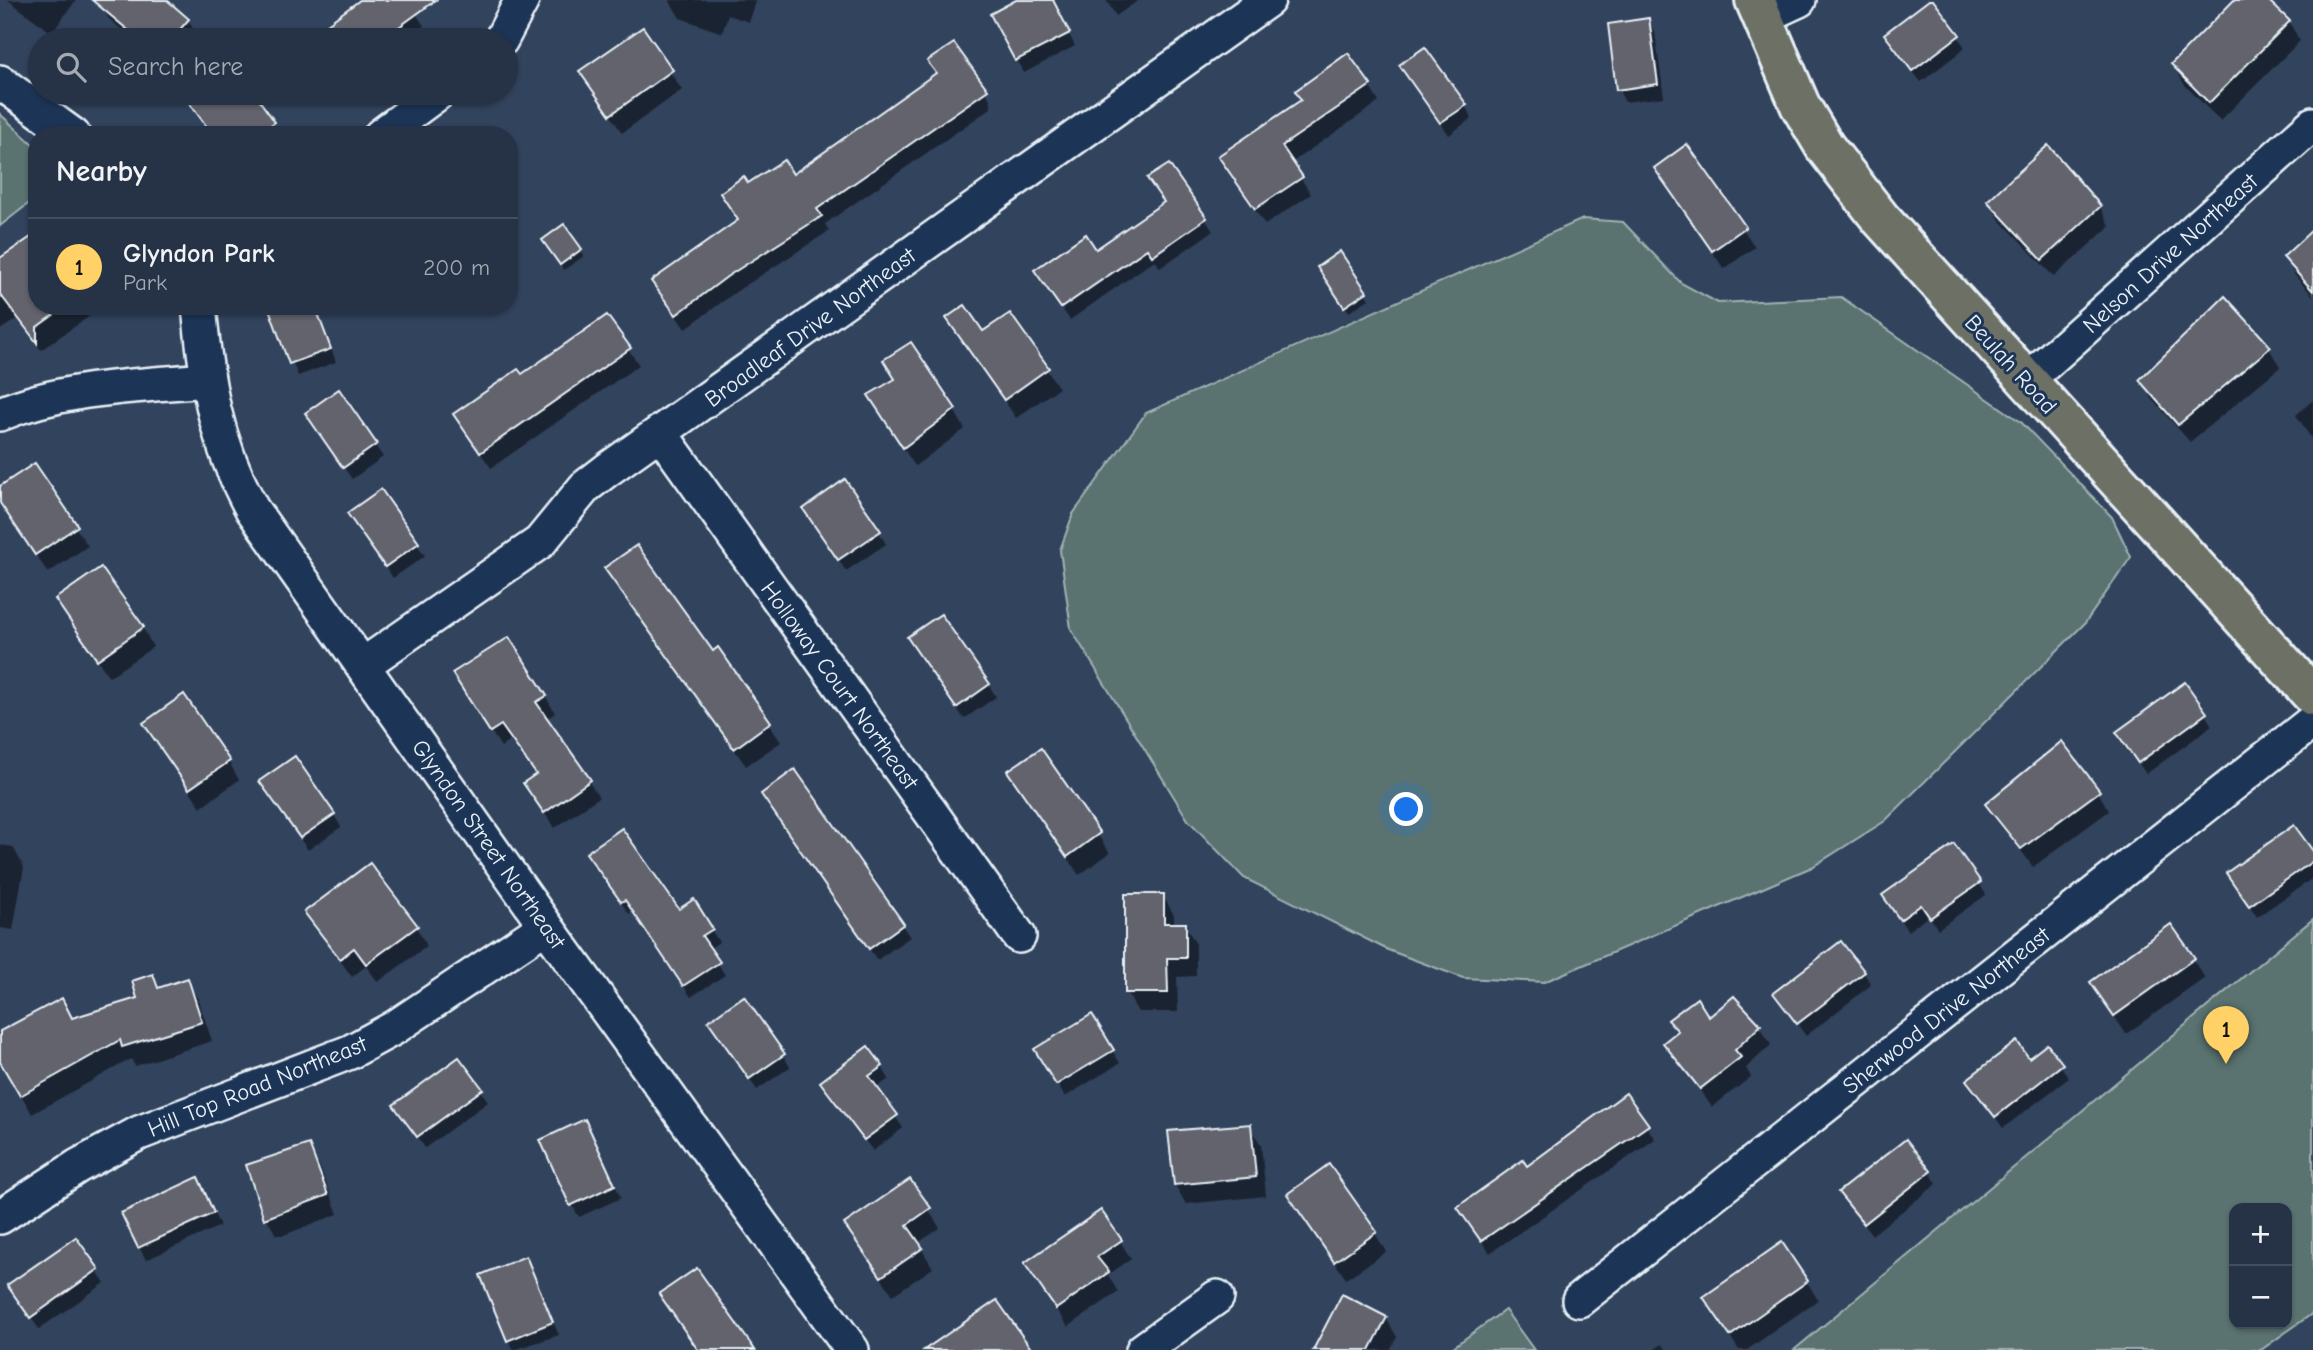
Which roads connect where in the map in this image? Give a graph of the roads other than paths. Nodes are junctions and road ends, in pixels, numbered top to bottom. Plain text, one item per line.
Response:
1 (523, 0) edge
2 (1268, 0) edge
3 (1799, 0) edge
4 (1758, 8) edge
5 (508, 28) edge
6 (0, 82) edge
7 (28, 102) edge
8 (32, 105) edge
9 (422, 105) edge
10 (2313, 124) edge
11 (61, 126) edge
12 (393, 126) edge
13 (200, 315) edge
14 (206, 380) junction
15 (2026, 382) junction
16 (0, 414) edge
17 (661, 434) junction
18 (362, 665) junction
19 (2313, 696) edge
20 (2313, 721) edge
21 (546, 926) junction
22 (1019, 936) dead end
23 (0, 1217) edge
24 (1217, 1297) dead end
25 (1579, 1300) dead end
26 (852, 1350) edge
27 (1143, 1350) edge

1 - 5 street
2 - 17 street, Broadleaf Drive Northeast
3 - 4 street
4 - 15 main road, Beulah Road
6 - 7 street
8 - 11 street
9 - 12 street
10 - 15 street, Nelson Drive Northeast
13 - 14 street, Glyndon Street Northeast
14 - 16 street
14 - 18 street, Glyndon Street Northeast
15 - 19 main road, Beulah Road
17 - 18 street, Broadleaf Drive Northeast
17 - 22 street, Holloway Court Northeast
18 - 21 street, Glyndon Street Northeast
20 - 25 street, Sherwood Drive Northeast
21 - 23 street, Hill Top Road Northeast
21 - 26 street, Glyndon Street Northeast
24 - 27 street

